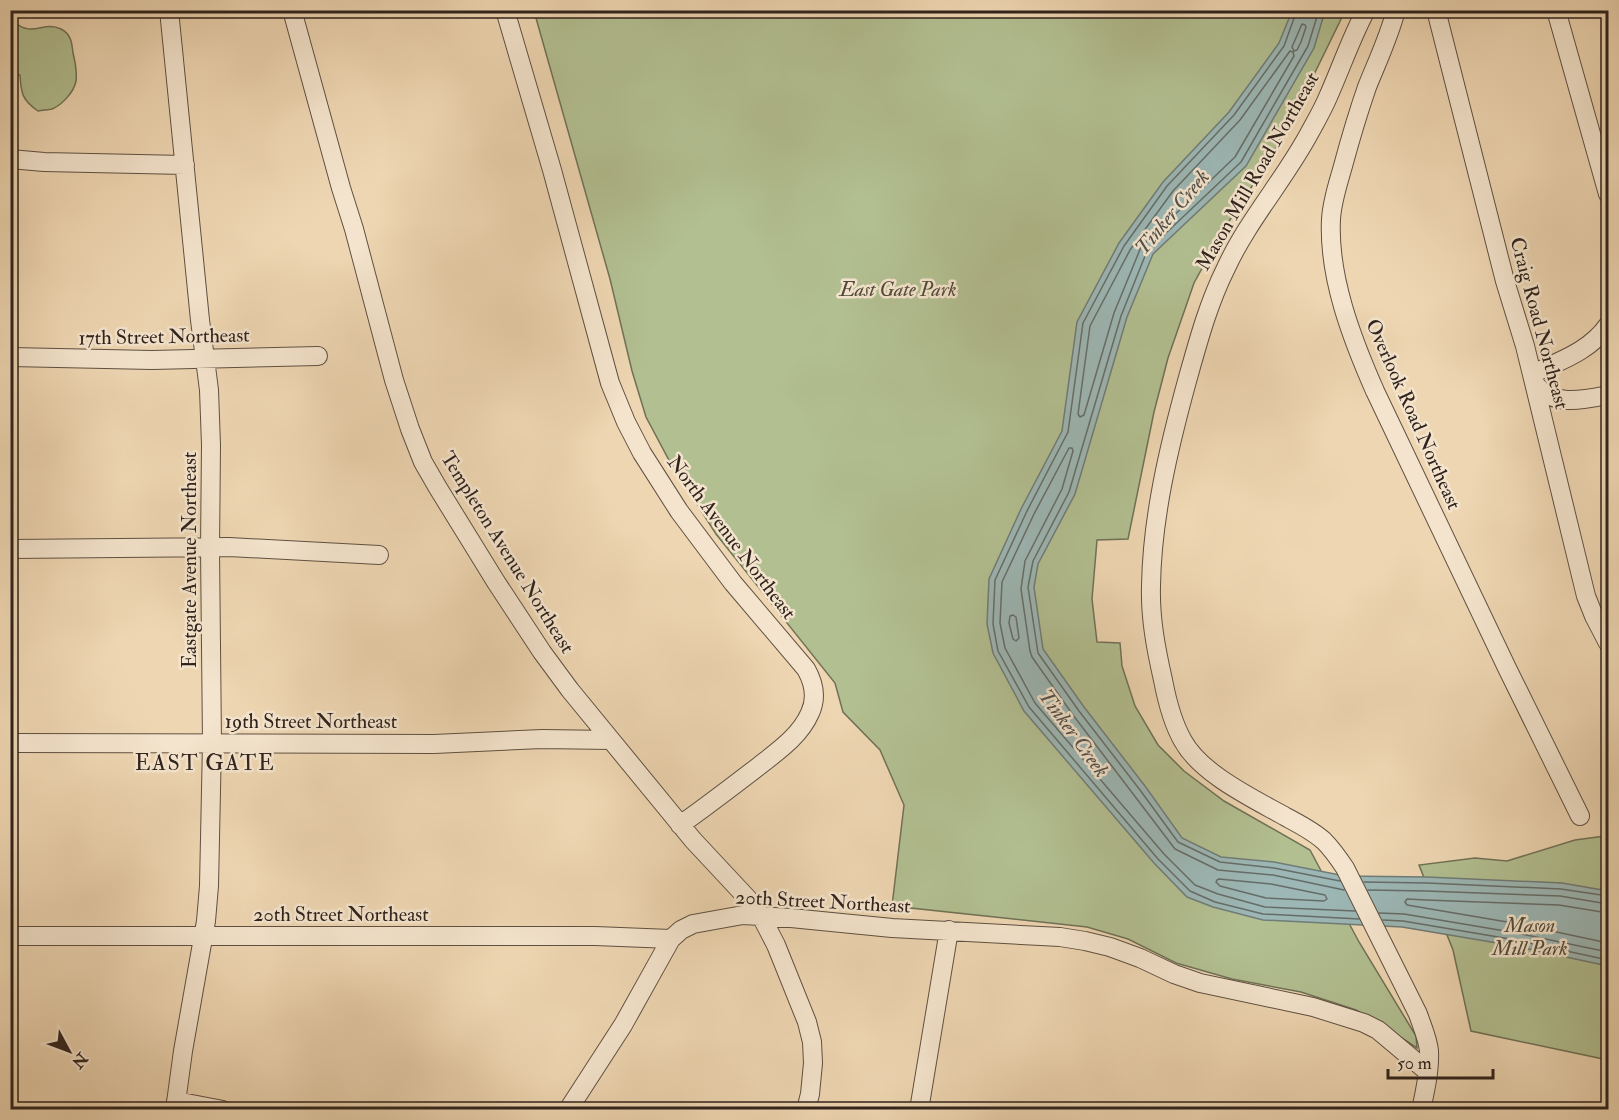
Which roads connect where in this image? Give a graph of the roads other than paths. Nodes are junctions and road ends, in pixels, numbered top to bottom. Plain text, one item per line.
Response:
1 (169, 10) edge
2 (292, 10) edge
3 (505, 10) edge
4 (1366, 10) edge
5 (1396, 10) edge
6 (1436, 10) edge
7 (1556, 10) edge
8 (10, 159) edge
9 (185, 165) junction
10 (1608, 194) edge
11 (1608, 325) edge
12 (318, 356) dead end
13 (10, 357) edge
14 (205, 358) junction
15 (1533, 379) junction
16 (1608, 395) edge
17 (10, 549) edge
18 (210, 549) junction
19 (379, 555) dead end
20 (1608, 643) edge
21 (611, 740) junction
22 (10, 743) edge
23 (212, 743) junction
24 (1580, 816) dead end
25 (680, 825) junction
26 (761, 916) junction
27 (949, 930) junction
28 (10, 936) edge
29 (203, 936) junction
30 (671, 939) junction
31 (1428, 1072) junction
32 (175, 1105) edge
33 (224, 1110) edge
34 (568, 1110) edge
35 (806, 1110) edge
36 (919, 1110) edge
37 (1420, 1110) edge

1 - 9 street, Eastgate Avenue Northeast
2 - 21 street, Templeton Avenue Northeast
3 - 25 street, North Avenue Northeast
4 - 31 street, Mason Mill Road Northeast
5 - 24 street, Overlook Road Northeast
6 - 15 street, Craig Road Northeast
7 - 10 street
8 - 9 street
9 - 14 street, Eastgate Avenue Northeast
11 - 15 street
12 - 14 street, 17th Street Northeast
13 - 14 street, 17th Street Northeast
14 - 18 street, Eastgate Avenue Northeast
15 - 16 street
15 - 20 street, Craig Road Northeast
17 - 18 street
18 - 19 street
18 - 23 street, Eastgate Avenue Northeast
21 - 23 street, 19th Street Northeast
21 - 25 street, Templeton Avenue Northeast
22 - 23 street, 19th Street Northeast
23 - 29 street, Eastgate Avenue Northeast
25 - 26 street, Templeton Avenue Northeast
26 - 27 street, 20th Street Northeast
26 - 30 street, 20th Street Northeast
26 - 35 street, Templeton Avenue Northeast
27 - 31 street, 20th Street Northeast
27 - 36 street
28 - 29 street, 20th Street Northeast
29 - 30 street, 20th Street Northeast
29 - 32 street, Eastgate Avenue Northeast
30 - 34 street
31 - 37 street, Mason Mill Road Northeast
32 - 33 street

